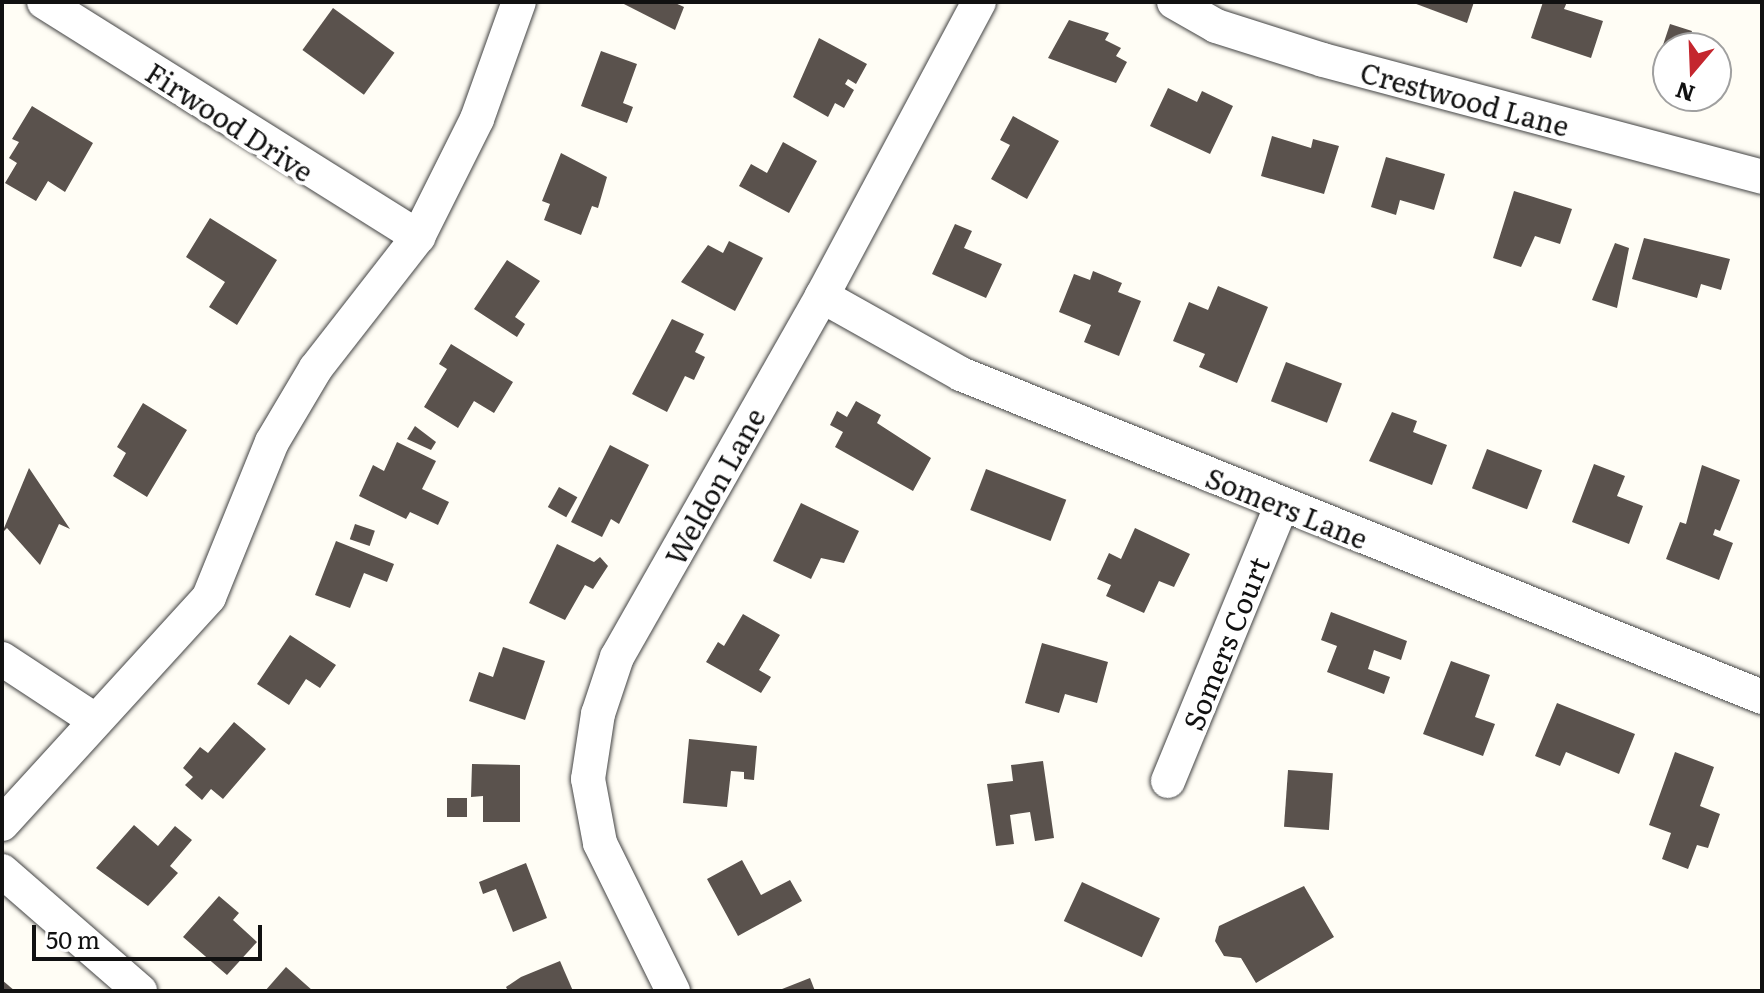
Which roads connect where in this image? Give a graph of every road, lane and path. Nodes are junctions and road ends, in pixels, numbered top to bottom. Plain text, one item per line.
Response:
1 (44, 2) edge
2 (519, 2) edge
3 (979, 2) edge
4 (1174, 2) edge
5 (1762, 177) edge
6 (418, 237) junction
7 (822, 296) junction
8 (1282, 505) junction
9 (2, 659) edge
10 (1762, 697) edge
11 (95, 720) junction
12 (1168, 781) dead end
13 (2, 824) edge
14 (2, 871) edge
15 (140, 991) edge
16 (673, 991) edge

1 - 6 street, Firwood Drive
2 - 6 street
3 - 7 street, Weldon Lane
4 - 5 street, Crestwood Lane
6 - 11 street
7 - 8 street, Somers Lane
7 - 16 street, Weldon Lane
8 - 10 street, Somers Lane
8 - 12 street, Somers Court
9 - 11 street
11 - 13 street
14 - 15 street

